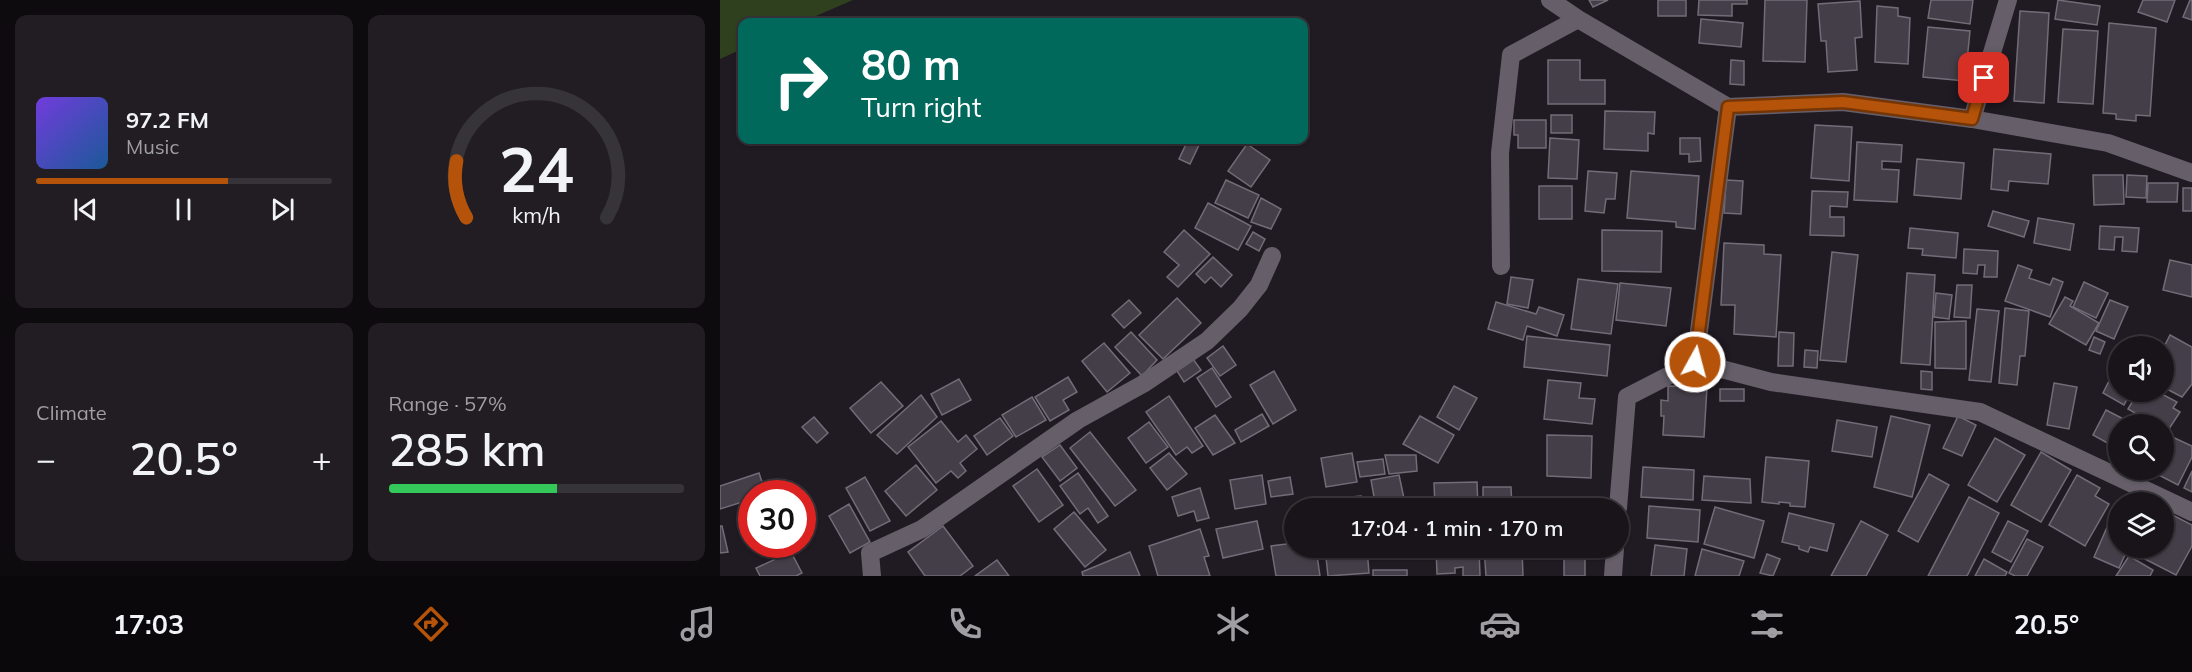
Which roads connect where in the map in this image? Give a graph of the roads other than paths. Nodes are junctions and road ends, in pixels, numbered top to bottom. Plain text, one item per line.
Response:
1 (1550, 0) edge
2 (2008, 0) edge
3 (1578, 19) junction
4 (1728, 107) junction
5 (1972, 119) junction
6 (2192, 172) edge
7 (1272, 256) dead end
8 (1501, 266) dead end
9 (1695, 362) junction
10 (1619, 498) edge
11 (2192, 512) edge
12 (1614, 558) edge
13 (872, 576) edge
14 (1612, 576) edge

1 - 3 street
2 - 5 street
3 - 4 street
3 - 8 street
4 - 5 street
4 - 9 street
5 - 6 street
7 - 13 street
9 - 10 street
9 - 11 street
12 - 14 street

